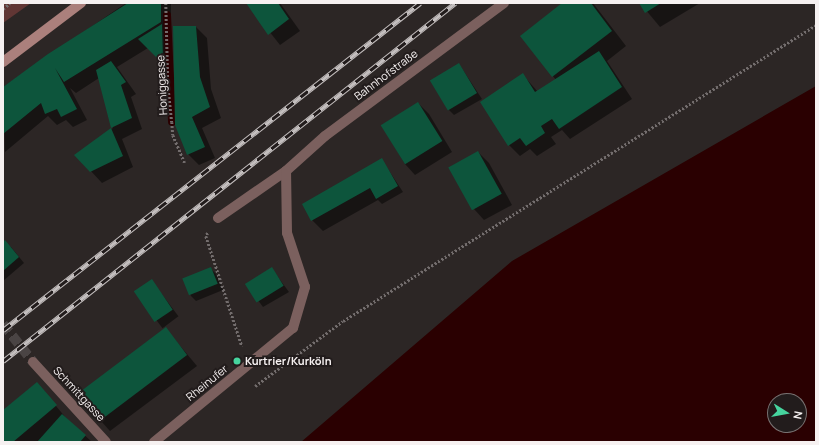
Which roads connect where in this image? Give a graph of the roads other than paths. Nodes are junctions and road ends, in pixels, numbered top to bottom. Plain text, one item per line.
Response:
1 (81, 3) edge
2 (504, 3) edge
3 (3, 62) edge
4 (286, 171) junction
5 (218, 218) road end
6 (33, 362) tunnel mouth
7 (106, 442) edge
8 (154, 442) edge

1 - 3 main road
2 - 4 street, Bahnhofstraße
4 - 5 street, Bahnhofstraße
4 - 8 street, Rheinufer
6 - 7 street, Schmittgasse

